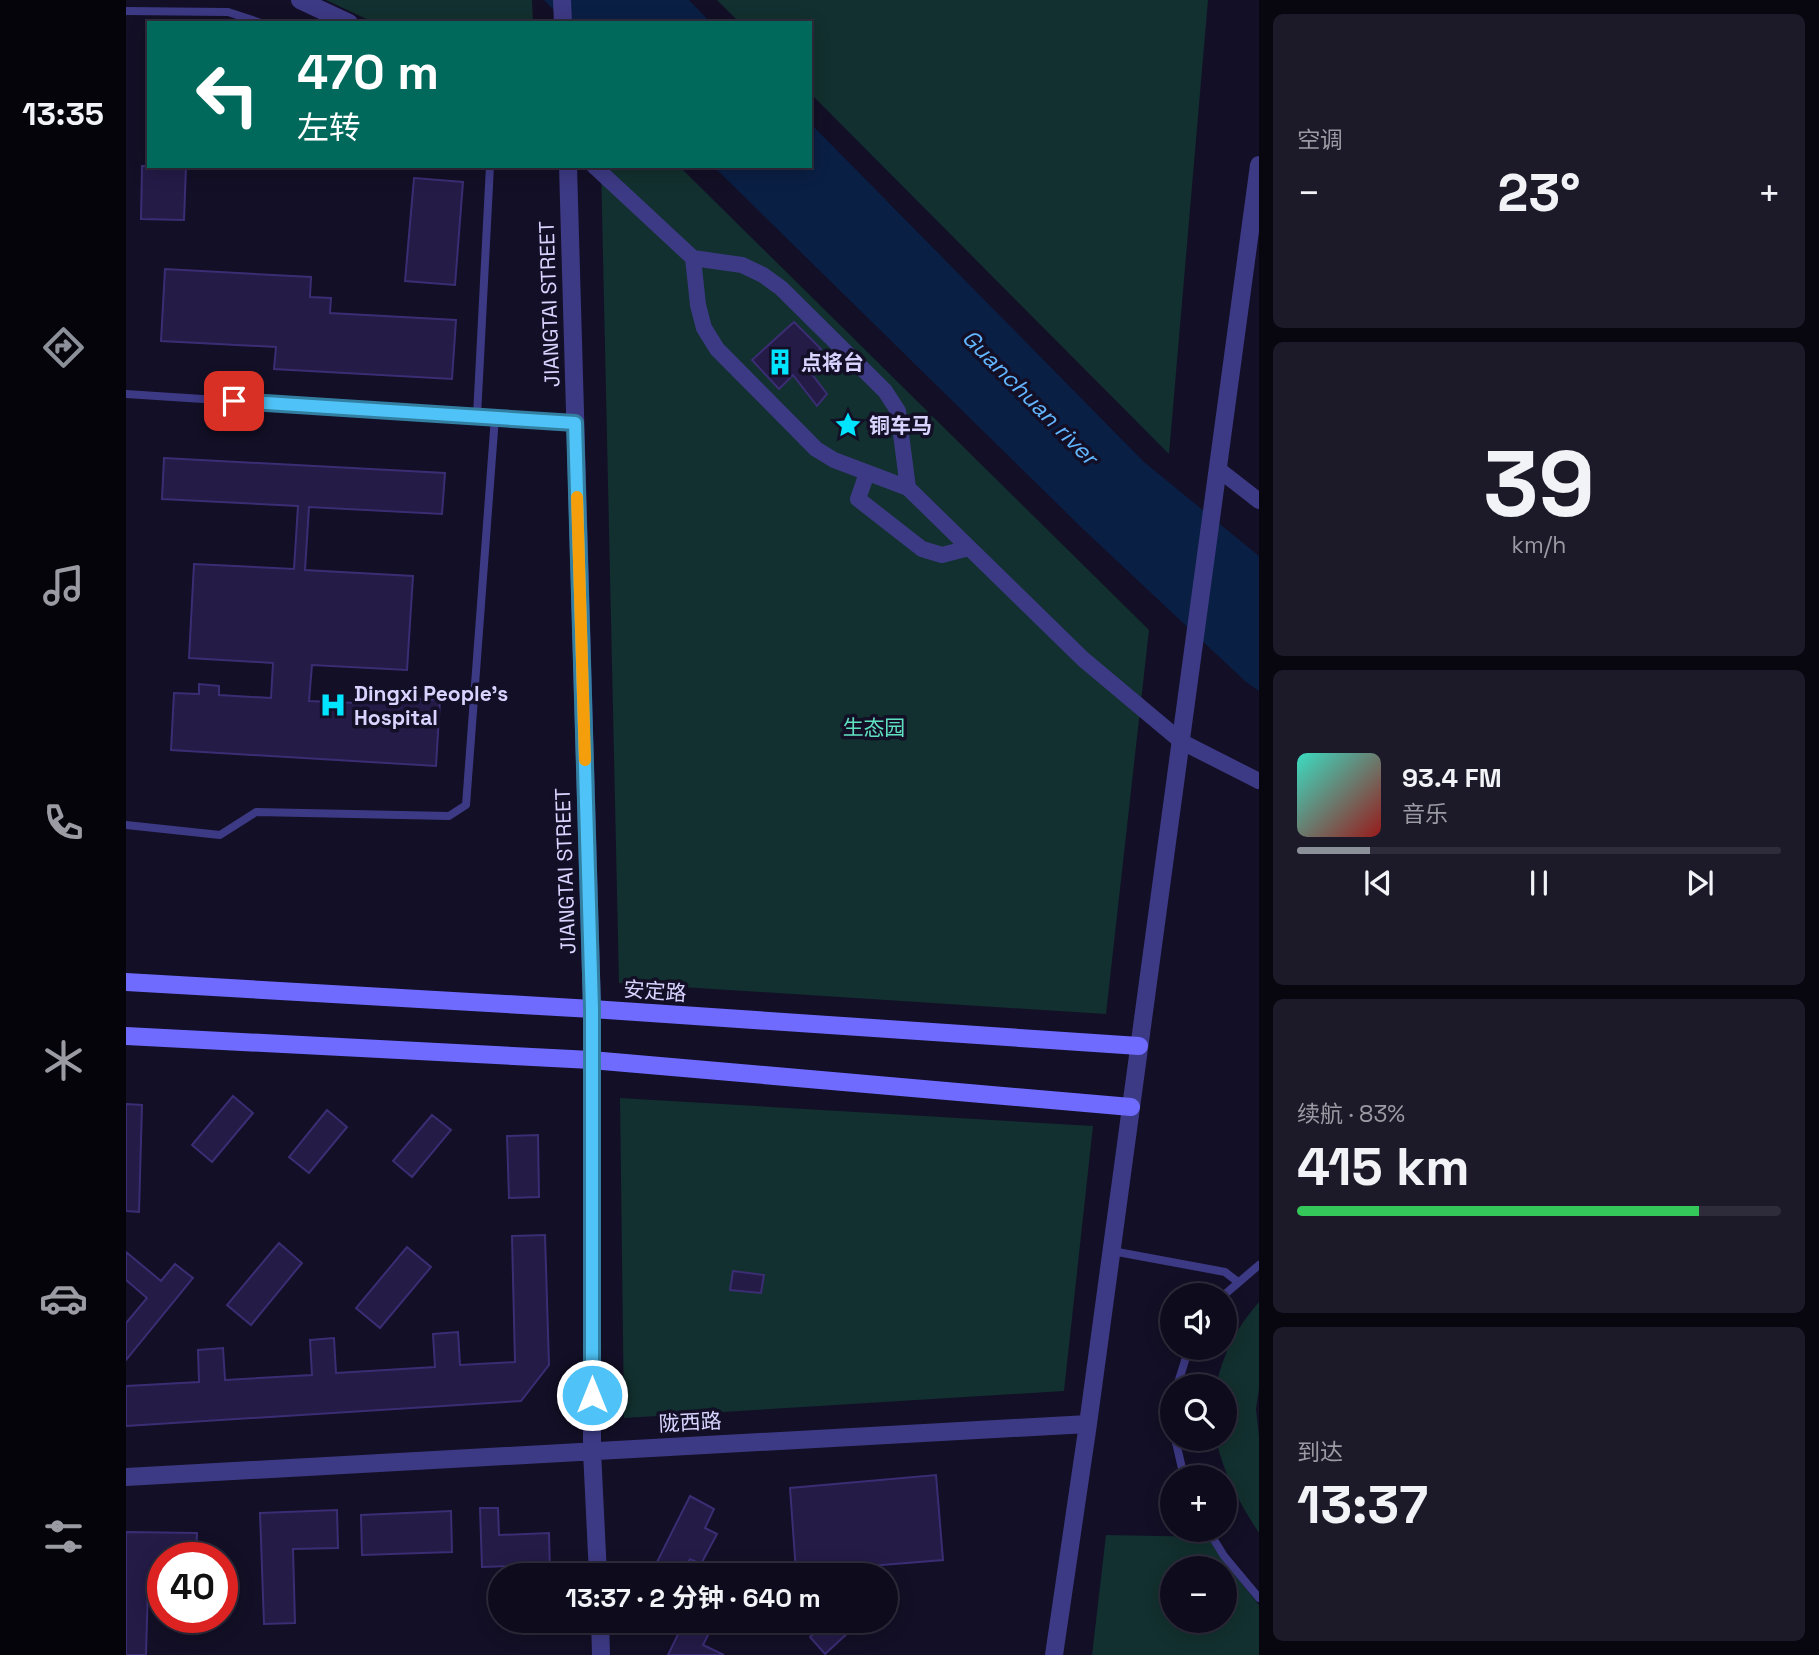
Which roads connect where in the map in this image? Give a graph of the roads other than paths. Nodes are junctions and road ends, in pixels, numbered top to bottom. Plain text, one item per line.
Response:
1 (300, 0) edge
2 (562, 0) edge
3 (126, 11) edge
4 (255, 21) edge
5 (345, 21) edge
6 (563, 21) edge
7 (1259, 165) edge
8 (490, 168) edge
9 (568, 168) edge
10 (596, 168) edge
11 (1253, 251) edge
12 (692, 258) junction
13 (126, 394) edge
14 (477, 416) junction
15 (495, 417) junction
16 (575, 423) junction
17 (1218, 470) junction
18 (867, 473) junction
19 (908, 488) junction
20 (1259, 500) edge
21 (969, 548) junction
22 (1182, 742) junction
23 (1259, 781) edge
24 (126, 825) edge
25 (126, 982) edge
26 (592, 1009) junction
27 (126, 1036) edge
28 (1139, 1046) junction
29 (591, 1060) junction
30 (1131, 1107) junction
31 (1112, 1251) junction
32 (1259, 1265) edge
33 (1238, 1282) joint
34 (1088, 1424) junction
35 (592, 1451) junction
36 (126, 1476) edge
37 (1215, 1542) edge
38 (597, 1563) edge
39 (1259, 1598) edge
40 (600, 1633) edge
41 (601, 1655) edge
42 (1054, 1655) edge

1 - 5 street
2 - 6 street
3 - 4 lane
7 - 11 street
8 - 14 lane
9 - 16 street, JIANGTAI STREET
10 - 12 street
11 - 17 street
12 - 18 street
12 - 19 street
13 - 14 lane
14 - 15 lane
15 - 16 lane
15 - 24 lane
16 - 26 street, JIANGTAI STREET
17 - 20 street
17 - 22 street
18 - 19 street
18 - 21 street
19 - 21 street
21 - 22 street
22 - 23 street
22 - 28 street
25 - 26 main road, 安定路
26 - 28 main road, 安定路
26 - 29 street, JIANGTAI STREET
27 - 29 main road
28 - 30 street
29 - 30 main road
29 - 35 street, JIANGTAI STREET
30 - 31 street
31 - 33 lane
31 - 34 street
32 - 33 lane
34 - 35 street, 陇西路
34 - 42 street
35 - 36 street, 陇西路
35 - 38 street, JIANGTAI STREET
37 - 39 lane
40 - 41 street

